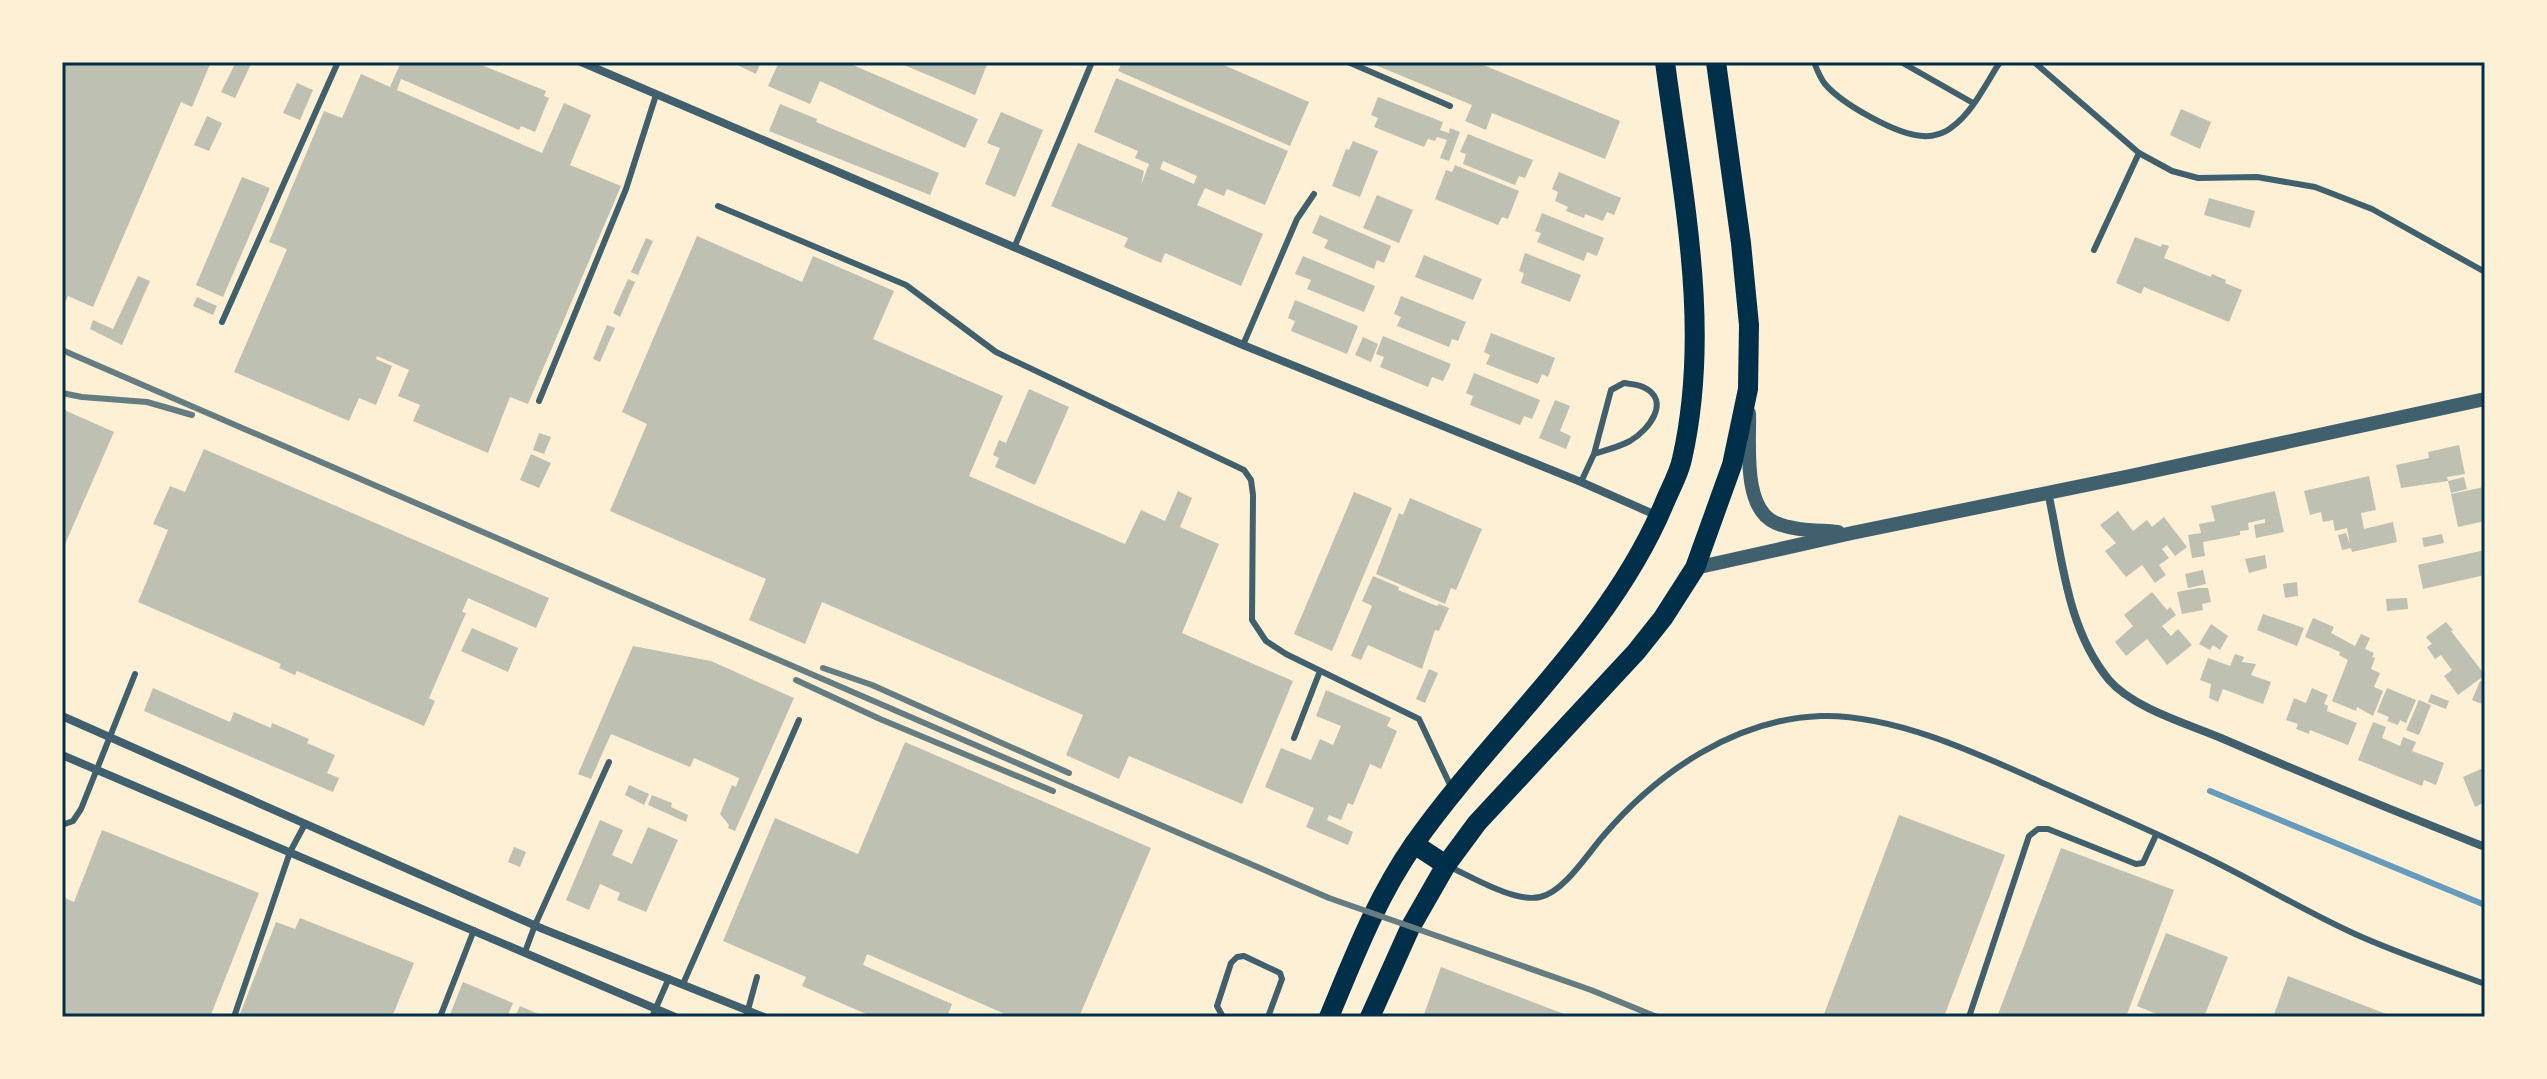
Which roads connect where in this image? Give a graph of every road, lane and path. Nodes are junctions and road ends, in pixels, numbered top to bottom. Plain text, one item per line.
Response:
1 (338, 62) edge
2 (581, 62) edge
3 (1092, 62) edge
4 (1348, 62) edge
5 (1665, 62) edge
6 (1716, 62) edge
7 (1814, 62) edge
8 (1901, 62) edge
9 (2000, 62) edge
10 (2034, 62) edge
11 (656, 95) junction
12 (1973, 103) junction
13 (1450, 106) dead end
14 (2139, 153) junction
15 (1314, 194) dead end
16 (718, 206) dead end
17 (1014, 248) junction
18 (2094, 250) dead end
19 (2485, 272) edge
20 (222, 322) dead end
21 (1243, 345) junction
22 (1748, 389) junction
23 (2485, 399) edge
24 (539, 401) dead end
25 (1594, 454) junction
26 (1581, 482) junction
27 (2048, 492) junction
28 (1659, 516) junction
29 (1852, 533) junction
30 (1695, 568) junction
31 (1320, 671) junction
32 (135, 674) dead end
33 (62, 716) edge
34 (799, 720) dead end
35 (108, 737) junction
36 (1294, 738) dead end
37 (62, 755) edge
38 (609, 762) dead end
39 (95, 770) junction
40 (1453, 792) junction
41 (305, 824) junction
42 (62, 825) edge
43 (2156, 835) junction
44 (1414, 844) junction
45 (2485, 847) edge
46 (290, 852) junction
47 (1446, 865) junction
48 (535, 925) junction
49 (474, 930) junction
50 (525, 952) junction
51 (757, 977) dead end
52 (669, 978) junction
53 (683, 984) junction
54 (2485, 984) edge
55 (654, 1013) edge
56 (748, 1014) edge
57 (234, 1017) edge
58 (440, 1017) edge
59 (675, 1017) edge
60 (764, 1017) edge
61 (1223, 1017) edge
62 (1268, 1017) edge
63 (1329, 1017) edge
64 (1370, 1017) edge
65 (1969, 1017) edge

1 - 20 lane
2 - 11 street
3 - 17 lane
4 - 13 lane
5 - 28 highway
6 - 22 highway
7 - 12 lane
8 - 12 lane
9 - 12 lane
10 - 14 lane
11 - 17 street
11 - 24 lane
14 - 18 lane
14 - 19 lane
15 - 21 lane
16 - 31 lane
17 - 21 street
21 - 26 street
22 - 29 street
22 - 30 highway
23 - 27 street
25 - 25 lane
25 - 26 lane
26 - 28 street
27 - 29 street
27 - 45 street
28 - 40 highway
29 - 30 street
30 - 47 highway
31 - 36 lane
31 - 40 lane
32 - 35 lane
33 - 35 street
34 - 53 lane
35 - 39 lane
35 - 41 street
37 - 39 street
38 - 48 lane
39 - 42 lane
39 - 46 street
40 - 44 highway
41 - 46 lane
41 - 48 street
43 - 47 lane
43 - 54 lane
43 - 65 lane
44 - 47 highway
44 - 63 highway
46 - 49 street
46 - 57 lane
47 - 64 highway
48 - 50 lane
48 - 52 street
49 - 50 street
49 - 58 lane
50 - 55 street
51 - 56 lane
52 - 53 street
52 - 55 lane
53 - 56 street
55 - 59 street
56 - 60 street
61 - 62 lane

